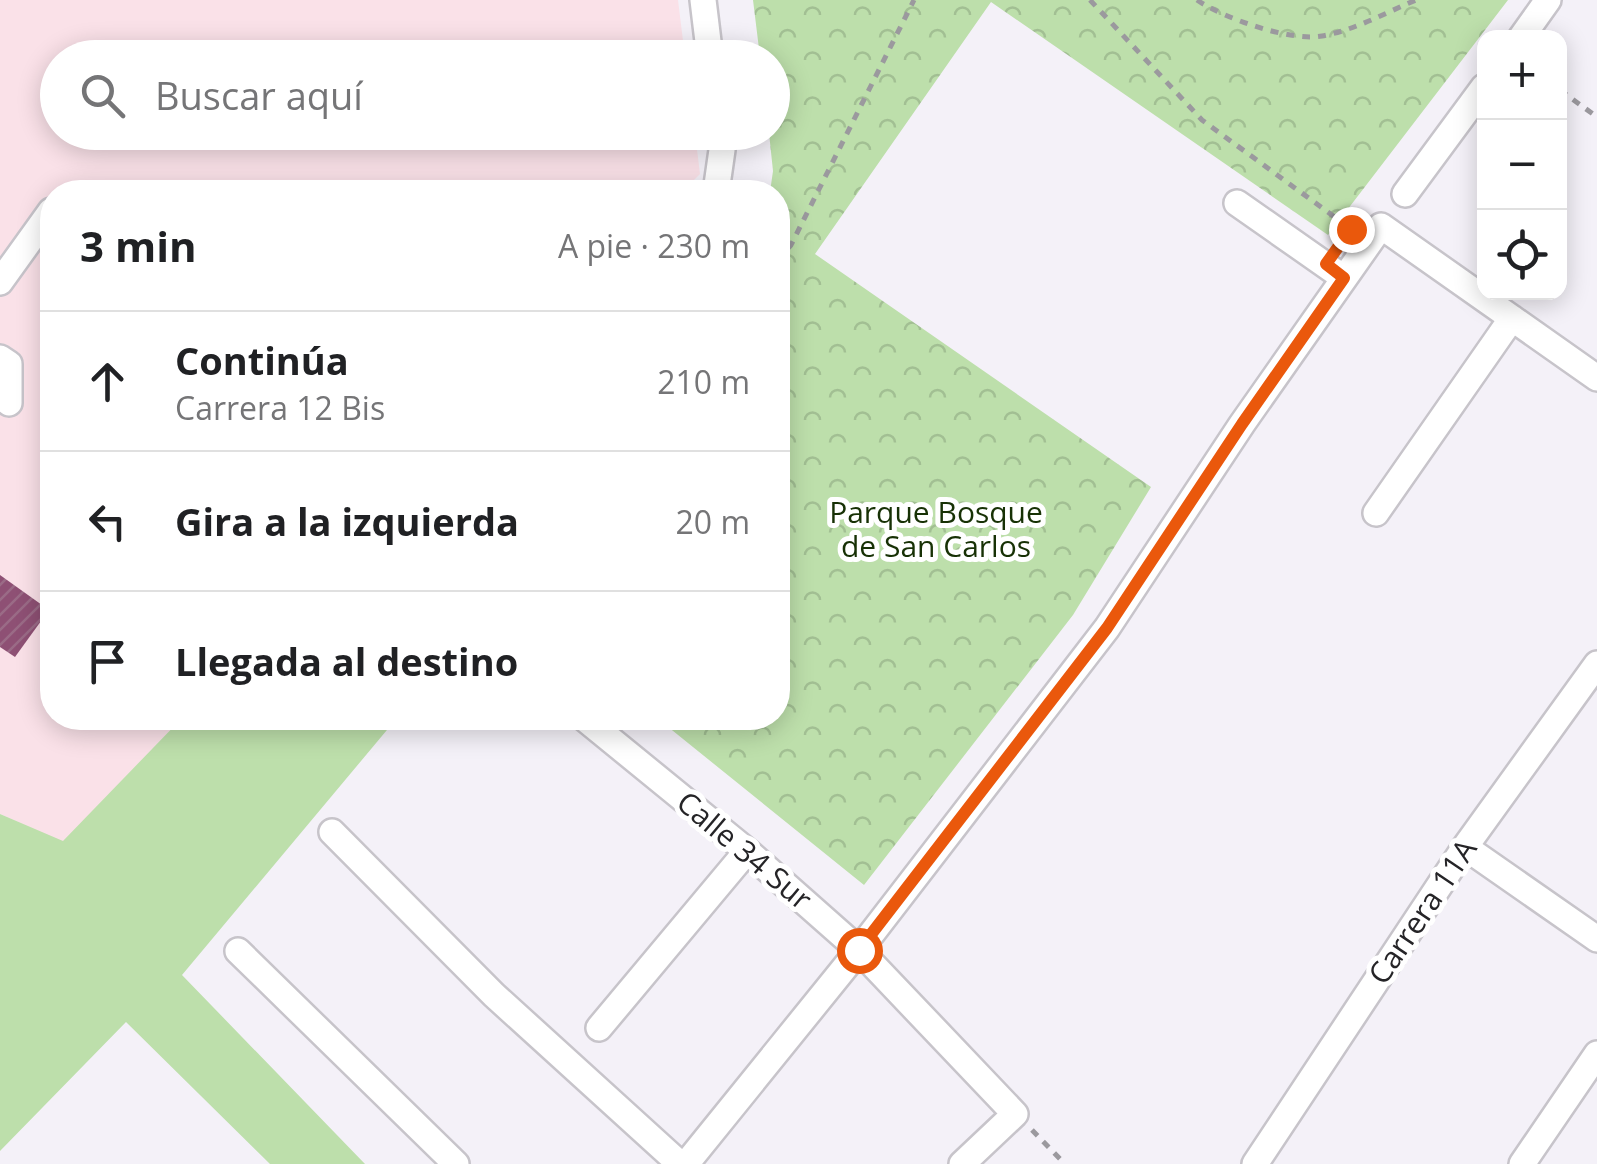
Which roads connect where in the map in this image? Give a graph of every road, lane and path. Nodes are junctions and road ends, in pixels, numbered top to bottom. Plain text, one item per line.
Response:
1 (703, 0) edge
2 (914, 0) edge
3 (1090, 0) edge
4 (1197, 0) edge
5 (1416, 0) edge
6 (1548, 0) edge
7 (1527, 30) edge
8 (708, 40) edge
9 (1567, 95) edge
10 (1477, 96) edge
11 (1597, 116) edge
12 (719, 150) edge
13 (718, 180) edge
14 (1405, 194) dead end
15 (1237, 203) dead end
16 (40, 227) edge
17 (1367, 232) junction
18 (790, 246) edge
19 (1335, 271) junction
20 (0, 282) edge
21 (1512, 318) junction
22 (0, 358) edge
23 (1597, 378) edge
24 (9, 403) dead end
25 (1376, 513) dead end
26 (1597, 664) edge
27 (599, 730) edge
28 (332, 832) dead end
29 (1465, 848) junction
30 (747, 852) junction
31 (1597, 940) edge
32 (859, 950) junction
33 (238, 951) dead end
34 (599, 1028) dead end
35 (1597, 1054) edge
36 (1016, 1114) junction
37 (456, 1164) edge
38 (683, 1164) edge
39 (962, 1164) edge
40 (1065, 1164) edge
41 (1255, 1164) edge
42 (1522, 1164) edge

1 - 8 street
2 - 18 path
3 - 17 path
4 - 5 path
6 - 7 street
9 - 11 path
10 - 14 street
12 - 13 street
15 - 19 street
16 - 20 street
17 - 19 street
17 - 19 path
17 - 21 street
19 - 32 street
21 - 23 street
21 - 25 street
22 - 24 street
26 - 29 street, Carrera 11A
27 - 30 street, Calle 34 Sur
28 - 38 street
29 - 31 street
29 - 41 street, Carrera 11A
30 - 32 street, Calle 34 Sur
30 - 34 street
32 - 36 street, Calle 34 Sur
32 - 38 street
33 - 37 street
35 - 42 street
36 - 39 street
36 - 40 path

